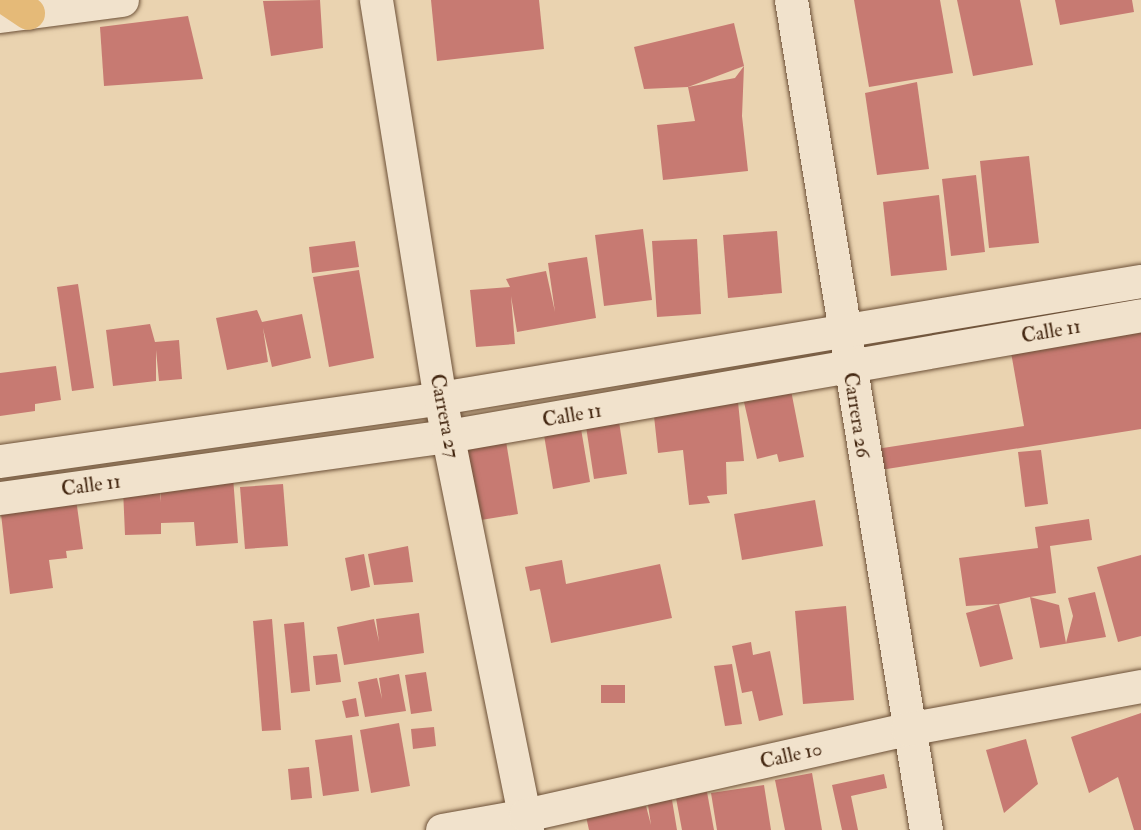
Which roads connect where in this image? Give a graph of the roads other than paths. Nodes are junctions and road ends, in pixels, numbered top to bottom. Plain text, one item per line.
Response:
1 (122, 0) edge
2 (376, 0) edge
3 (791, 0) edge
4 (12, 10) edge
5 (1141, 281) edge
6 (1141, 315) edge
7 (842, 331) junction
8 (849, 367) junction
9 (440, 398) junction
10 (448, 436) junction
11 (0, 461) edge
12 (0, 498) edge
13 (1141, 686) edge
14 (906, 729) junction
15 (526, 823) edge
16 (442, 830) edge
17 (926, 830) edge

1 - 4 street
2 - 9 street, Carrera 27
3 - 7 street, Carrera 26
5 - 7 street, Calle 11
6 - 8 street, Calle 11
7 - 8 street, Carrera 26
7 - 9 street, Calle 11
8 - 10 street, Calle 11
8 - 14 street, Carrera 26
9 - 10 street, Carrera 27
9 - 11 street, Calle 11
10 - 12 street, Calle 11
10 - 15 street, Carrera 27
13 - 14 street, Calle 10
14 - 15 street, Calle 10
14 - 17 street, Carrera 26
15 - 16 street, Calle 10

